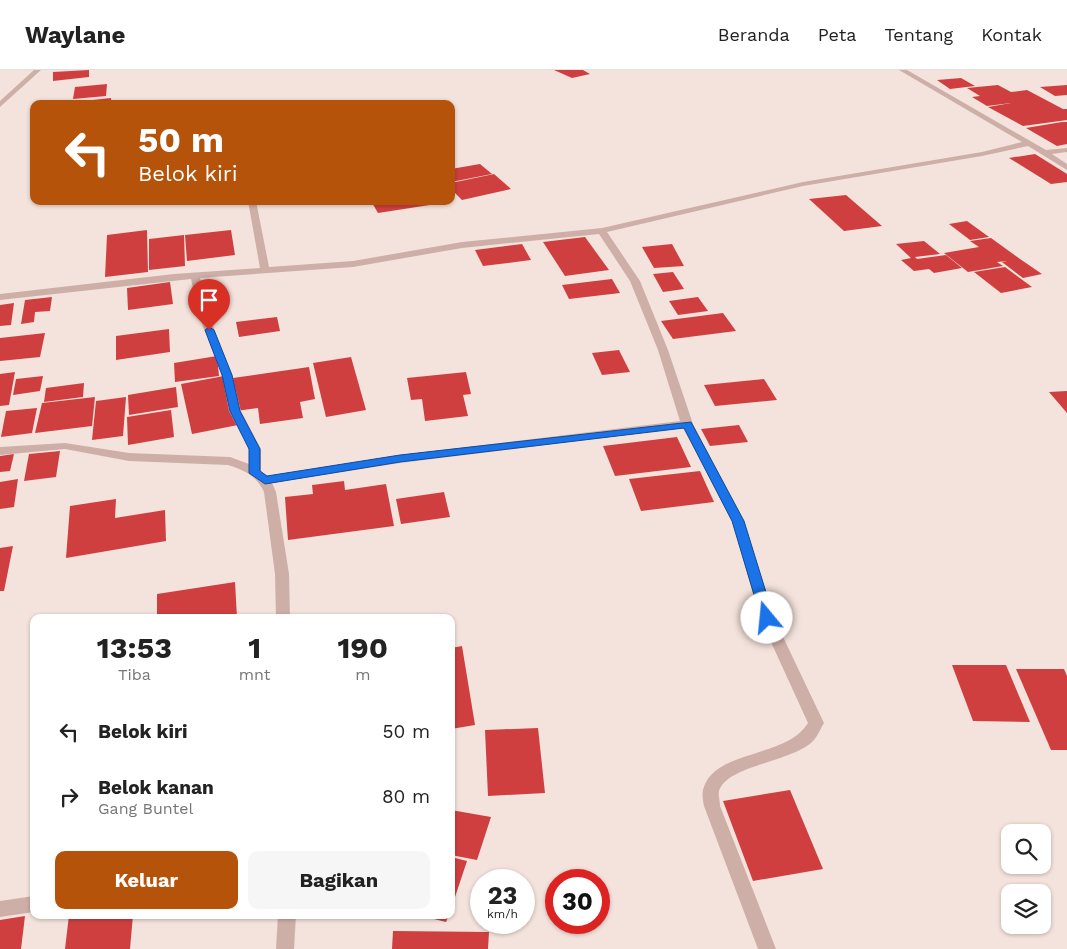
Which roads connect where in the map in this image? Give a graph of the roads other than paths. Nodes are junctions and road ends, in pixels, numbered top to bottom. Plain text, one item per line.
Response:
1 (38, 70) edge
2 (902, 70) edge
3 (0, 105) edge
4 (1029, 143) junction
5 (1067, 150) edge
6 (1044, 153) junction
7 (1067, 168) edge
8 (253, 205) edge
9 (602, 231) junction
10 (265, 270) junction
11 (195, 275) junction
12 (0, 297) edge
13 (687, 424) junction
14 (0, 451) edge
15 (260, 476) junction
16 (283, 614) edge
17 (30, 905) edge
18 (0, 909) edge
19 (287, 919) edge
20 (285, 949) edge
21 (767, 949) edge

1 - 3 street
2 - 4 street
4 - 6 street
4 - 9 street
5 - 6 street
6 - 7 street
8 - 10 street
9 - 10 street
9 - 13 street
10 - 11 street
11 - 12 street
11 - 15 street
13 - 15 street
13 - 21 street
14 - 15 street
15 - 16 street
17 - 18 street
19 - 20 street

